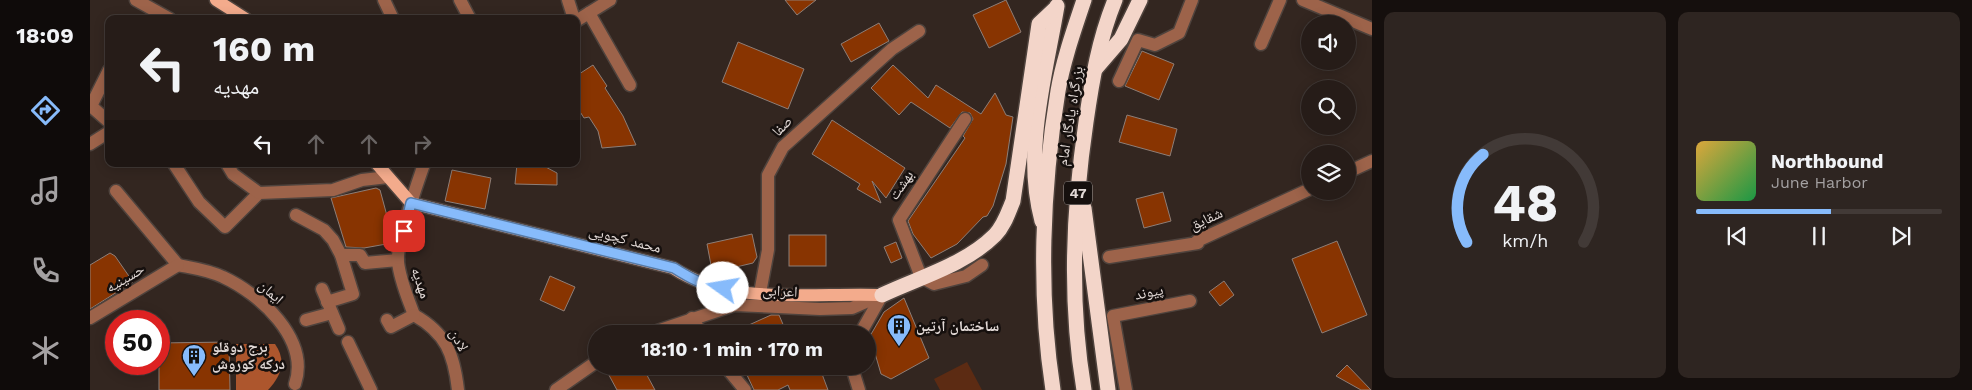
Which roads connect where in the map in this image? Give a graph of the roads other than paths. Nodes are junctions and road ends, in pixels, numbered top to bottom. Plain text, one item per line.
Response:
1 (136, 0) edge
2 (216, 0) edge
3 (384, 0) edge
4 (460, 0) edge
5 (568, 0) edge
6 (610, 0) edge
7 (1084, 0) edge
8 (1115, 0) edge
9 (1140, 0) edge
10 (1192, 0) edge
11 (1280, 0) edge
12 (1303, 0) edge
13 (1057, 4) edge
14 (589, 13) junction
15 (163, 15) edge
16 (240, 15) edge
17 (391, 15) edge
18 (468, 15) edge
19 (573, 15) edge
20 (580, 18) edge
21 (1372, 29) edge
22 (919, 31) dead end
23 (1261, 44) dead end
24 (1093, 71) junction
25 (105, 74) edge
26 (1119, 81) dead end
27 (95, 85) edge
28 (630, 85) dead end
29 (105, 118) edge
30 (965, 119) dead end
31 (105, 135) edge
32 (90, 144) edge
33 (1372, 160) edge
34 (176, 167) edge
35 (228, 167) edge
36 (380, 167) edge
37 (1356, 168) edge
38 (422, 170) edge
39 (1079, 170) junction
40 (388, 178) junction
41 (116, 191) dead end
42 (259, 193) junction
43 (1301, 193) edge
44 (411, 203) junction
45 (296, 215) dead end
46 (1046, 236) junction
47 (341, 254) junction
48 (1109, 257) dead end
49 (398, 260) junction
50 (982, 264) dead end
51 (178, 265) junction
52 (921, 277) junction
53 (322, 289) dead end
54 (760, 293) junction
55 (882, 294) junction
56 (1190, 301) dead end
57 (330, 308) junction
58 (414, 315) junction
59 (90, 318) edge
60 (692, 318) junction
61 (306, 320) dead end
62 (387, 320) dead end
63 (673, 325) edge
64 (696, 325) edge
65 (865, 325) edge
66 (338, 328) dead end
67 (348, 342) dead end
68 (588, 368) edge
69 (732, 375) edge
70 (854, 375) edge
71 (296, 384) dead end
72 (371, 390) edge
73 (458, 390) edge
74 (556, 390) edge
75 (745, 390) edge
76 (859, 390) edge
77 (1053, 390) edge
78 (1084, 390) edge
79 (1108, 390) edge
80 (1126, 390) edge

1 - 15 street
2 - 16 main road
3 - 17 street
4 - 18 street
5 - 19 street
6 - 14 street
7 - 46 highway, بزرگراه یادگار امام / 47
8 - 24 highway, بزرگراه یادگار امام / 47
9 - 24 highway
10 - 26 street
11 - 23 street
12 - 21 street
13 - 46 highway
13 - 52 highway
14 - 20 street
14 - 28 street
22 - 54 street, صفا
24 - 39 highway, بزرگراه یادگار امام / 47
25 - 27 street
27 - 29 street
30 - 52 street, بهشت
31 - 32 street
33 - 37 street
34 - 42 street
35 - 42 street
36 - 40 main road
38 - 44 street, مهدیه
39 - 78 highway, بزرگراه یادگار امام / 47
39 - 79 highway
40 - 42 street
40 - 44 main road
41 - 51 street
43 - 48 street, شقایق
44 - 49 street, مهدیه
44 - 54 main road, محمد کچویی
45 - 47 street
46 - 77 highway, بزرگراه یادگار امام / 47
47 - 49 street
47 - 57 street
49 - 58 street, مهدیه
50 - 52 street
51 - 59 street, حسینیه
51 - 71 street, ایمان
52 - 55 highway
53 - 57 street
54 - 55 main road, محمد کچویی
55 - 60 street, اعرابی
55 - 65 street
56 - 80 street, پیوند
57 - 61 street
57 - 66 street
58 - 62 street
58 - 73 street, لادن
60 - 63 street, اعرابی
60 - 64 street
67 - 72 street
68 - 74 street
69 - 75 street
70 - 76 street

